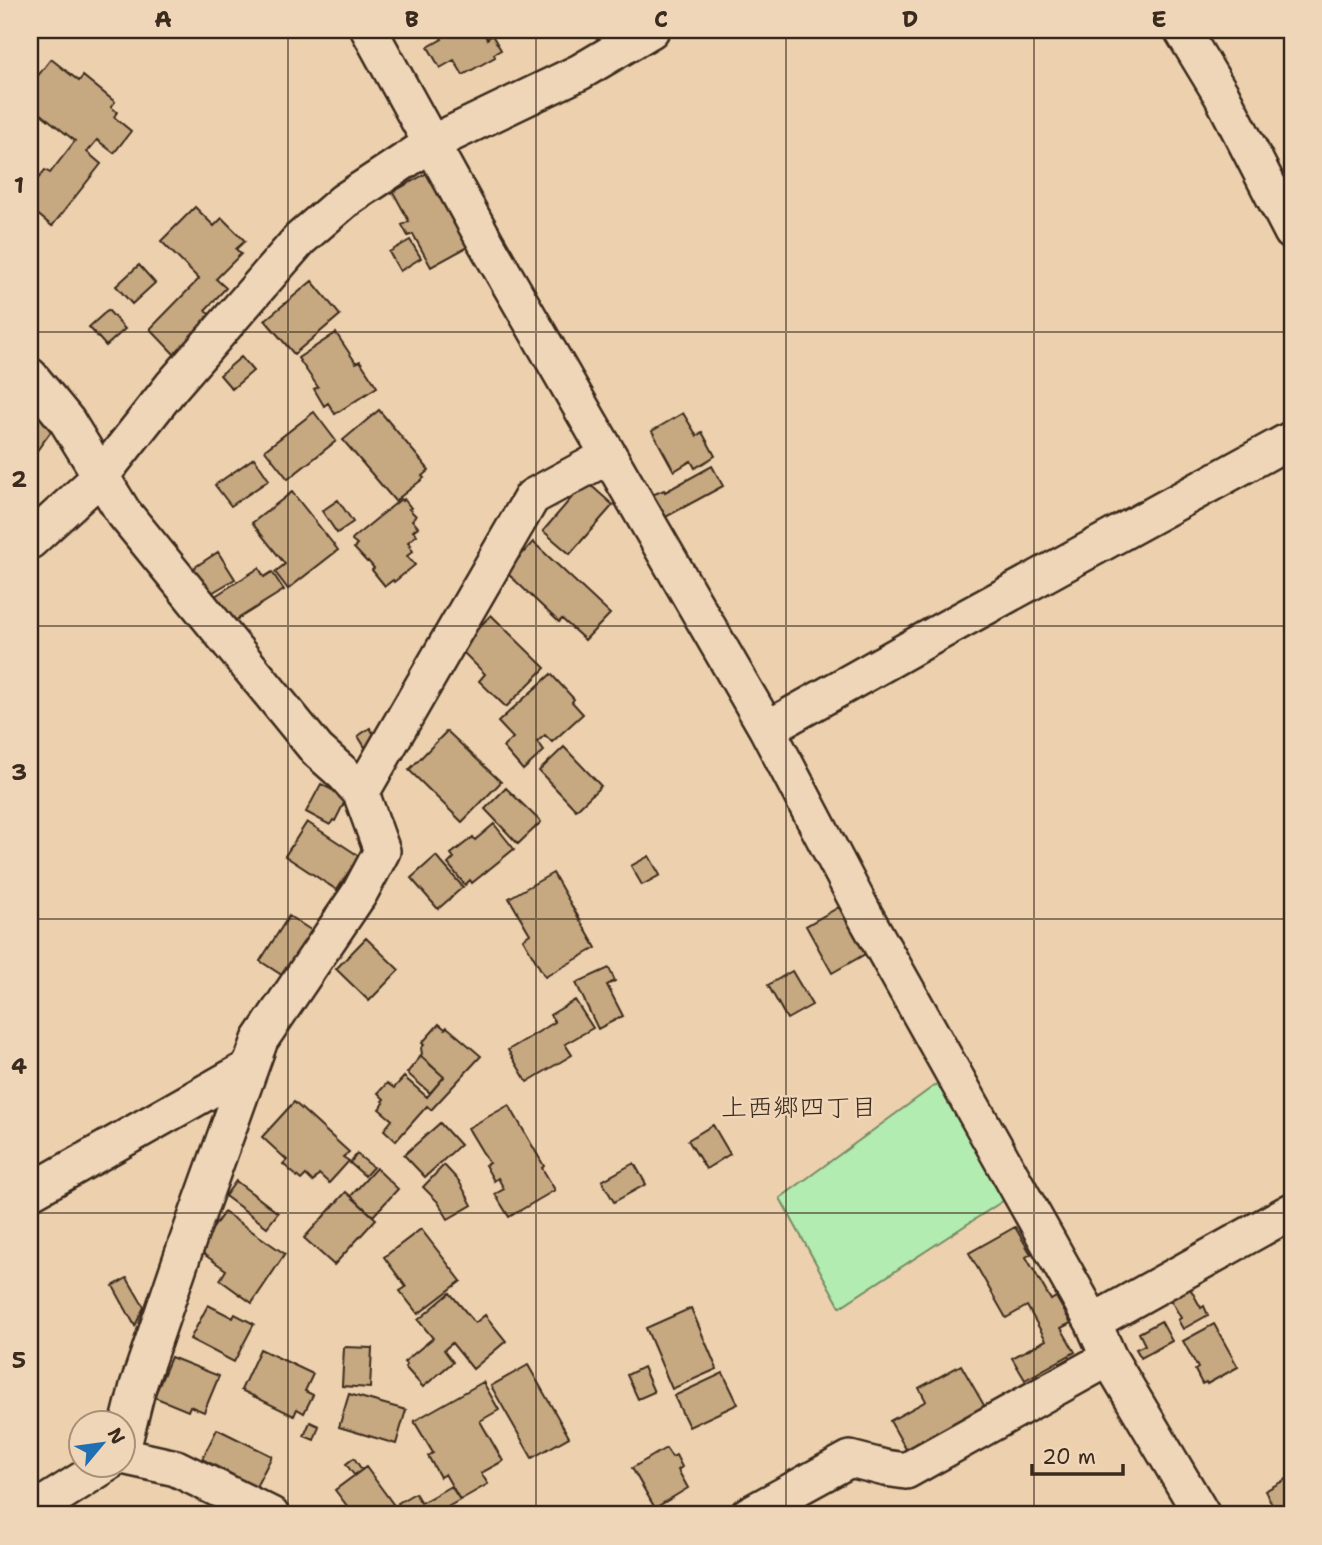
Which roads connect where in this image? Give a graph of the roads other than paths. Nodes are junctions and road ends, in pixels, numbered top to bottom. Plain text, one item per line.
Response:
1 (369, 30) edge
2 (651, 30) edge
3 (1182, 30) edge
4 (432, 143) junction
5 (1292, 232) edge
6 (30, 376) edge
7 (1292, 439) edge
8 (608, 456) junction
9 (101, 476) junction
10 (30, 541) edge
11 (767, 729) junction
12 (362, 793) junction
13 (249, 1068) junction
14 (30, 1192) edge
15 (1292, 1211) edge
16 (1093, 1322) junction
17 (1109, 1357) junction
18 (132, 1408) edge
19 (136, 1458) edge
20 (86, 1478) edge
21 (31, 1513) edge
22 (271, 1515) edge
23 (748, 1515) edge
24 (1202, 1515) edge

1 - 4 street
2 - 4 street
3 - 5 street
4 - 8 street
4 - 9 street
6 - 9 street
7 - 11 street
8 - 11 street
8 - 12 street
9 - 10 street
9 - 12 street
11 - 16 street
12 - 13 street
13 - 14 street
13 - 18 street
15 - 16 street
16 - 17 street
17 - 23 street
17 - 24 street
19 - 22 street
20 - 21 street

